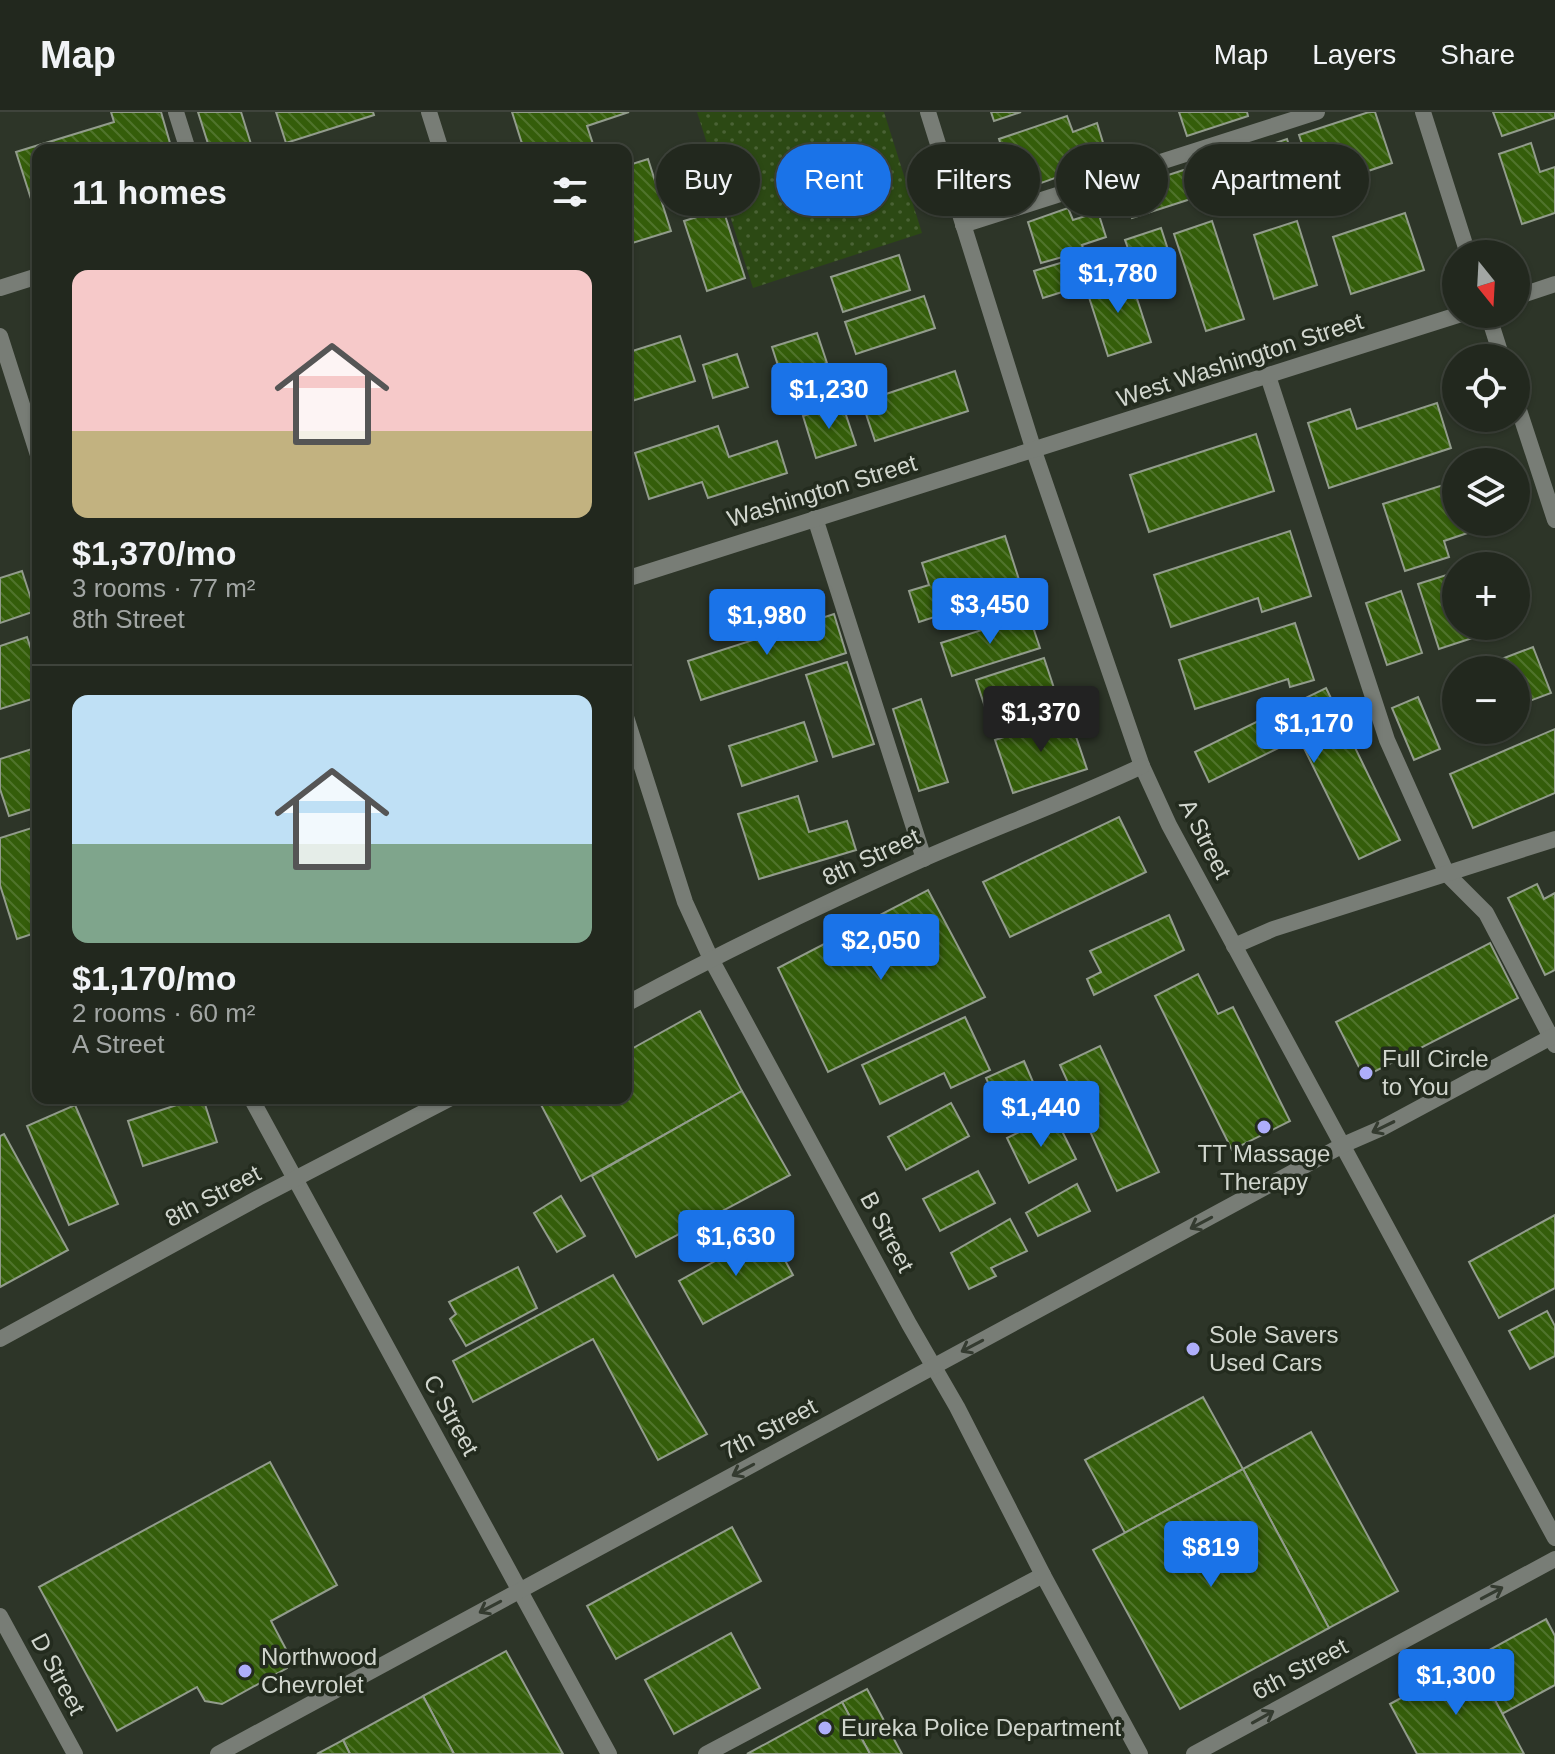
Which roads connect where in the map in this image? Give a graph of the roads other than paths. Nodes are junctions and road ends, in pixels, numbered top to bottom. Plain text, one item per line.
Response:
1 (176, 112) edge
2 (429, 112) edge
3 (928, 112) edge
4 (1317, 112) edge
5 (1423, 112) edge
6 (186, 144) edge
7 (438, 144) edge
8 (963, 225) junction
9 (1464, 240) edge
10 (32, 278) edge
11 (1555, 284) edge
12 (0, 288) edge
13 (1530, 292) edge
14 (1442, 320) edge
15 (0, 336) edge
16 (1268, 376) junction
17 (1526, 432) edge
18 (32, 436) edge
19 (1034, 451) junction
20 (815, 518) junction
21 (1555, 520) edge
22 (632, 577) edge
23 (632, 736) edge
24 (1142, 766) junction
25 (1555, 839) edge
26 (924, 859) junction
27 (1447, 874) junction
28 (1234, 946) junction
29 (711, 959) junction
30 (632, 1001) edge
31 (1554, 1039) edge
32 (254, 1104) edge
33 (439, 1104) edge
34 (1343, 1145) junction
35 (295, 1179) junction
36 (0, 1339) edge
37 (935, 1366) junction
38 (1555, 1538) edge
39 (1555, 1559) edge
40 (1043, 1575) junction
41 (520, 1591) junction
42 (0, 1616) edge
43 (75, 1754) edge
44 (218, 1754) edge
45 (609, 1754) edge
46 (706, 1754) edge
47 (1140, 1754) edge
48 (1194, 1754) edge

1 - 6 street
2 - 7 street
3 - 8 street, A Street
4 - 8 street
5 - 9 street
8 - 19 street, A Street
10 - 12 street
11 - 13 street
14 - 16 street, West Washington Street
15 - 18 street
16 - 19 street, West Washington Street
16 - 27 street
17 - 21 street
19 - 20 street, Washington Street
19 - 24 street, A Street
20 - 22 street, Washington Street
20 - 26 street
23 - 29 street, B Street
24 - 26 street, 8th Street
24 - 28 street, A Street
25 - 27 street
26 - 29 street, 8th Street
27 - 28 street
27 - 31 street
28 - 34 street, A Street
29 - 30 street, 8th Street
29 - 37 street, B Street
31 -> 34 street, 7th Street
32 - 35 street, C Street
33 - 35 street, 8th Street
34 -> 37 street, 7th Street
34 - 38 street, A Street
35 - 36 street, 8th Street
35 - 41 street, C Street
37 - 40 street, B Street
37 -> 41 street, 7th Street
48 -> 39 street, 6th Street
40 - 46 street
40 - 47 street, B Street
41 -> 44 street, 7th Street
41 - 45 street, C Street
42 - 43 street, D Street

